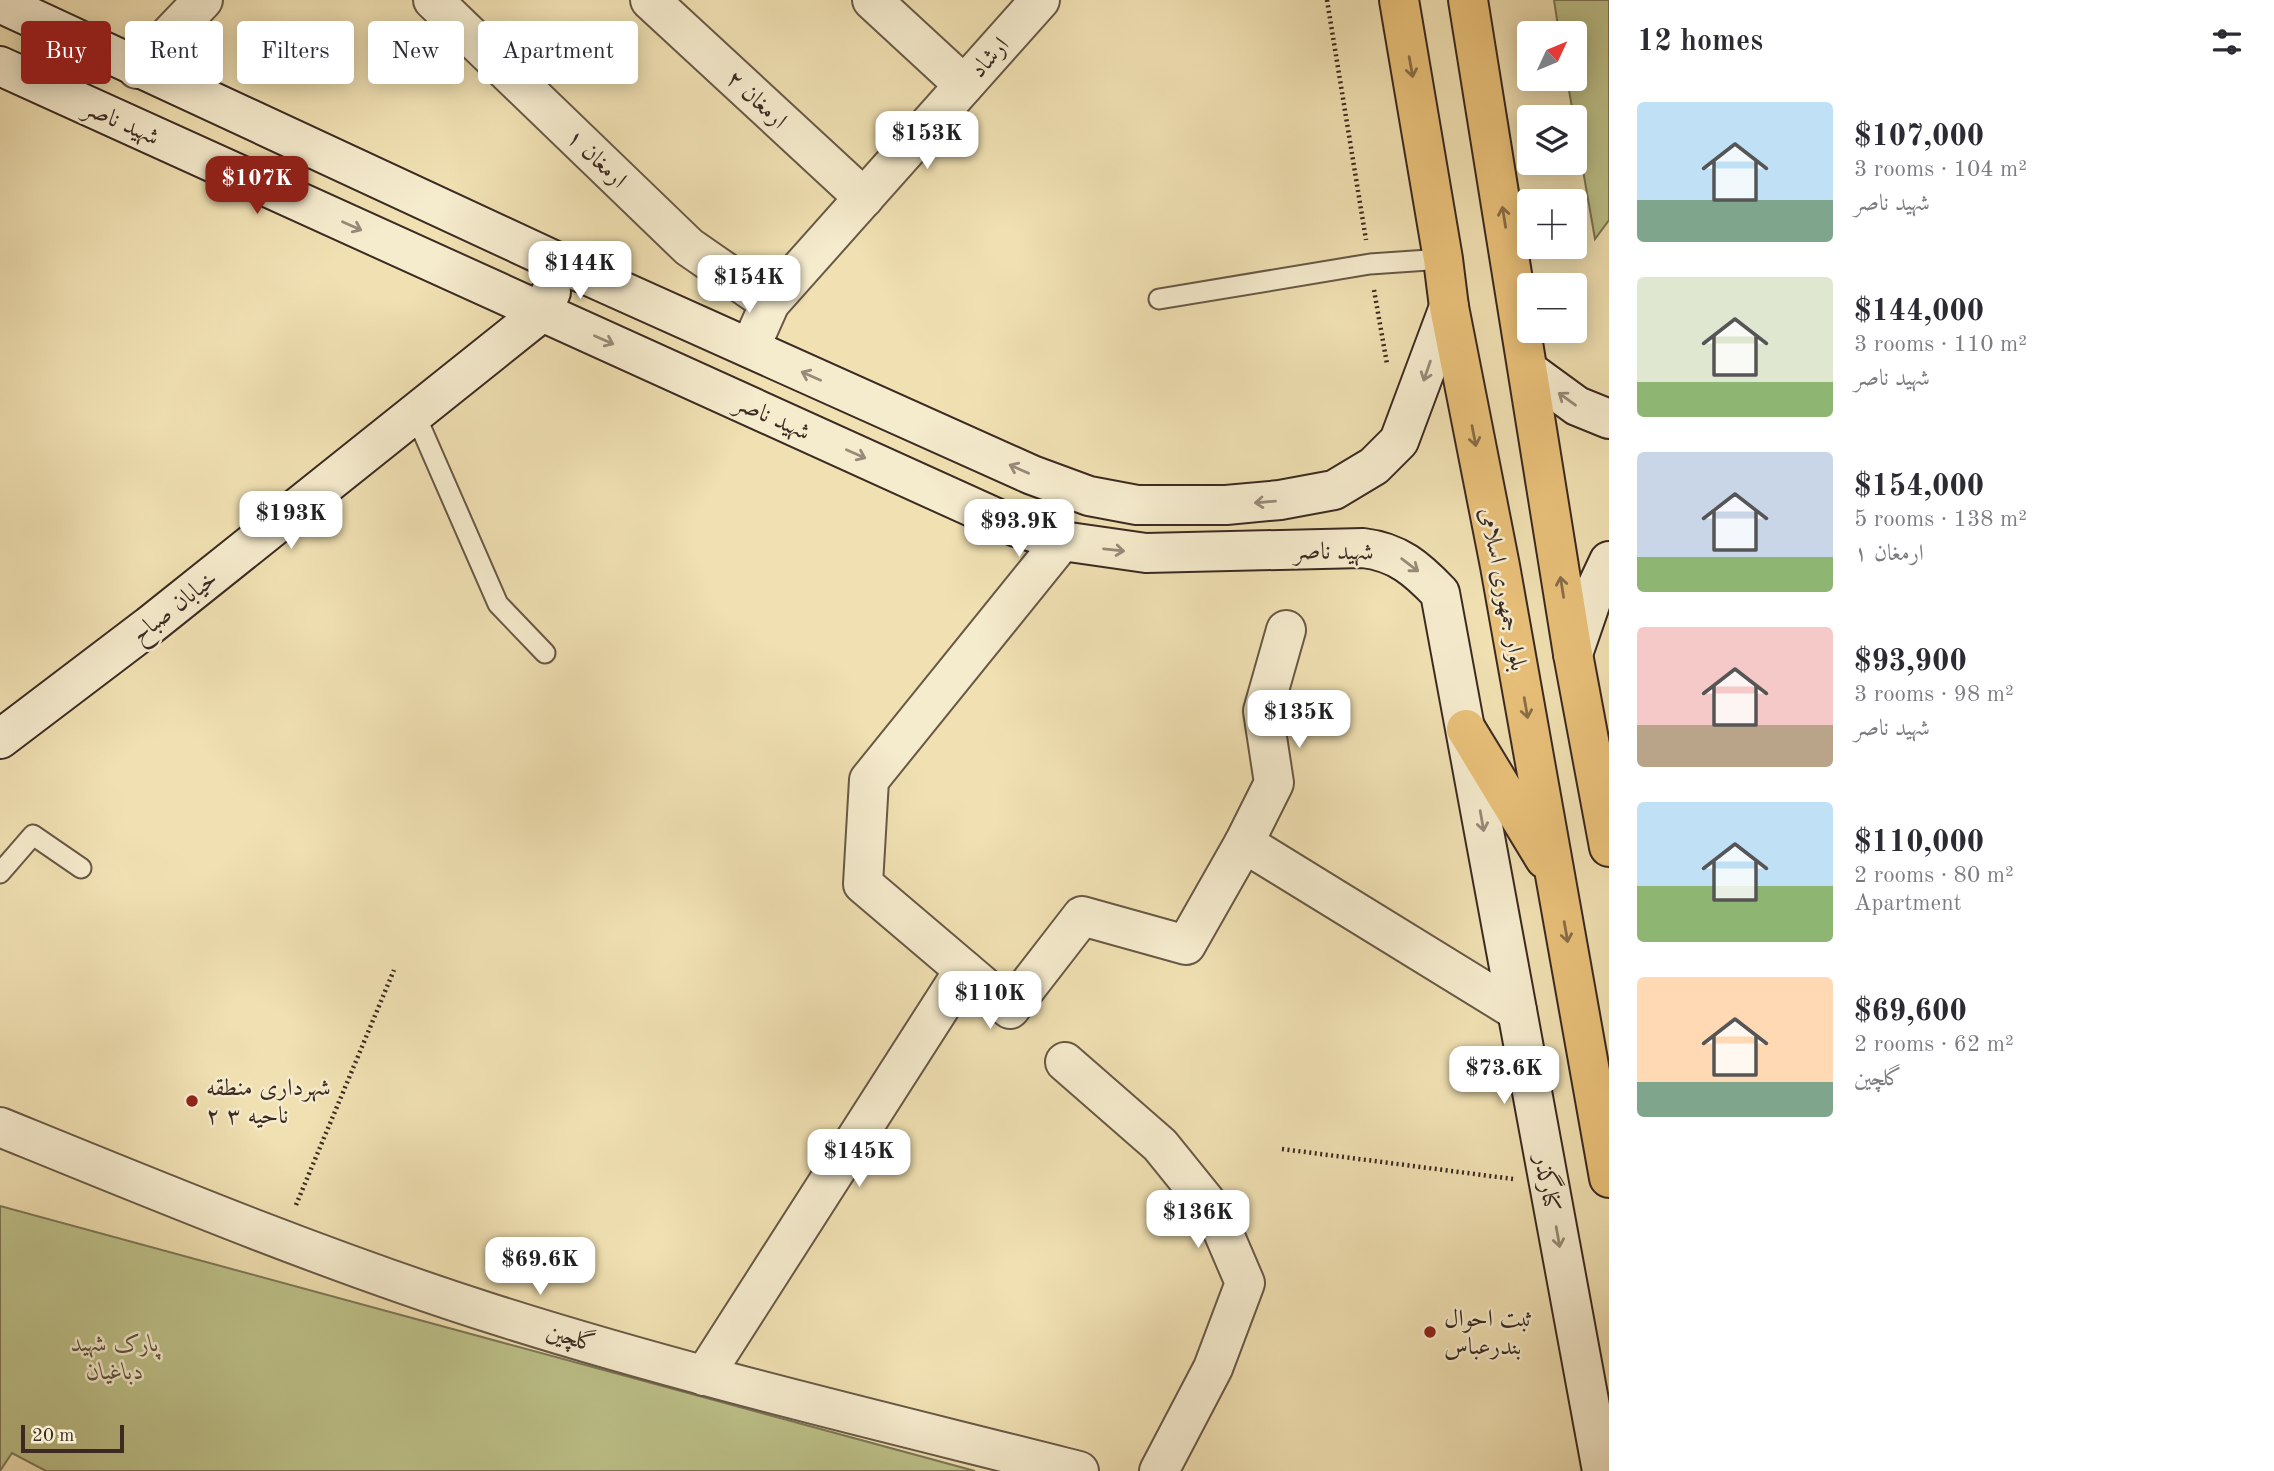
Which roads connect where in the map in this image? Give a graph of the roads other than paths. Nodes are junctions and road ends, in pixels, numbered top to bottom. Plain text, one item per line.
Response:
1 (203, 0) edge
2 (433, 0) edge
3 (650, 0) edge
4 (872, 0) edge
5 (1040, 0) edge
6 (1399, 0) edge
7 (1468, 0) edge
8 (0, 3) edge
9 (183, 21) edge
10 (125, 63) edge
11 (0, 66) edge
12 (170, 84) edge
13 (964, 85) junction
14 (864, 198) junction
15 (1443, 259) junction
16 (564, 265) junction
17 (1159, 299) dead end
18 (771, 303) junction
19 (1449, 307) junction
20 (542, 312) junction
21 (750, 348) junction
22 (1529, 371) junction
23 (415, 414) junction
24 (1609, 419) edge
25 (1062, 541) junction
26 (1609, 561) edge
27 (1286, 630) dead end
28 (544, 653) dead end
29 (1573, 654) junction
30 (1466, 730) junction
31 (0, 739) edge
32 (1244, 844) junction
33 (1609, 847) edge
34 (81, 868) dead end
35 (0, 873) edge
36 (1557, 880) junction
37 (964, 970) junction
38 (1517, 1011) junction
39 (1065, 1062) dead end
40 (0, 1127) edge
41 (1609, 1178) edge
42 (704, 1376) junction
43 (1079, 1471) edge
44 (1160, 1471) edge
45 (1602, 1471) edge

1 - 9 street
2 - 18 street, ارمغان ۱
3 - 14 street, ارمغان ۲
4 - 13 street
5 - 13 street, ارشاد
6 -> 15 main road, بلوار جمهوری اسلامی
22 -> 7 main road
8 - 10 street
11 -> 20 street, شهید ناصر
12 - 16 street
13 - 14 street, ارشاد
14 - 18 street, ارشاد
15 - 17 lane
15 - 19 main road, بلوار جمهوری اسلامی
16 - 20 street
16 - 21 street
18 - 21 street, ارشاد
19 -> 21 street
19 -> 36 main road, بلوار جمهوری اسلامی
20 - 23 street, خیابان صباح
20 -> 25 street, شهید ناصر
24 -> 22 street
29 -> 22 main road
23 - 28 lane
23 - 31 street, خیابان صباح
25 -> 30 street, شهید ناصر
25 - 37 street
26 - 29 street
27 - 32 street
29 - 33 main road
30 - 36 main road
30 -> 38 street, کنارگذر
32 - 37 street
32 - 38 street
34 - 35 lane
36 -> 41 main road, بلوار جمهوری اسلامی
37 - 42 street
38 -> 45 street, کنارگذر
39 - 44 street
40 - 42 street, گلچین
42 - 43 street, گلچین

